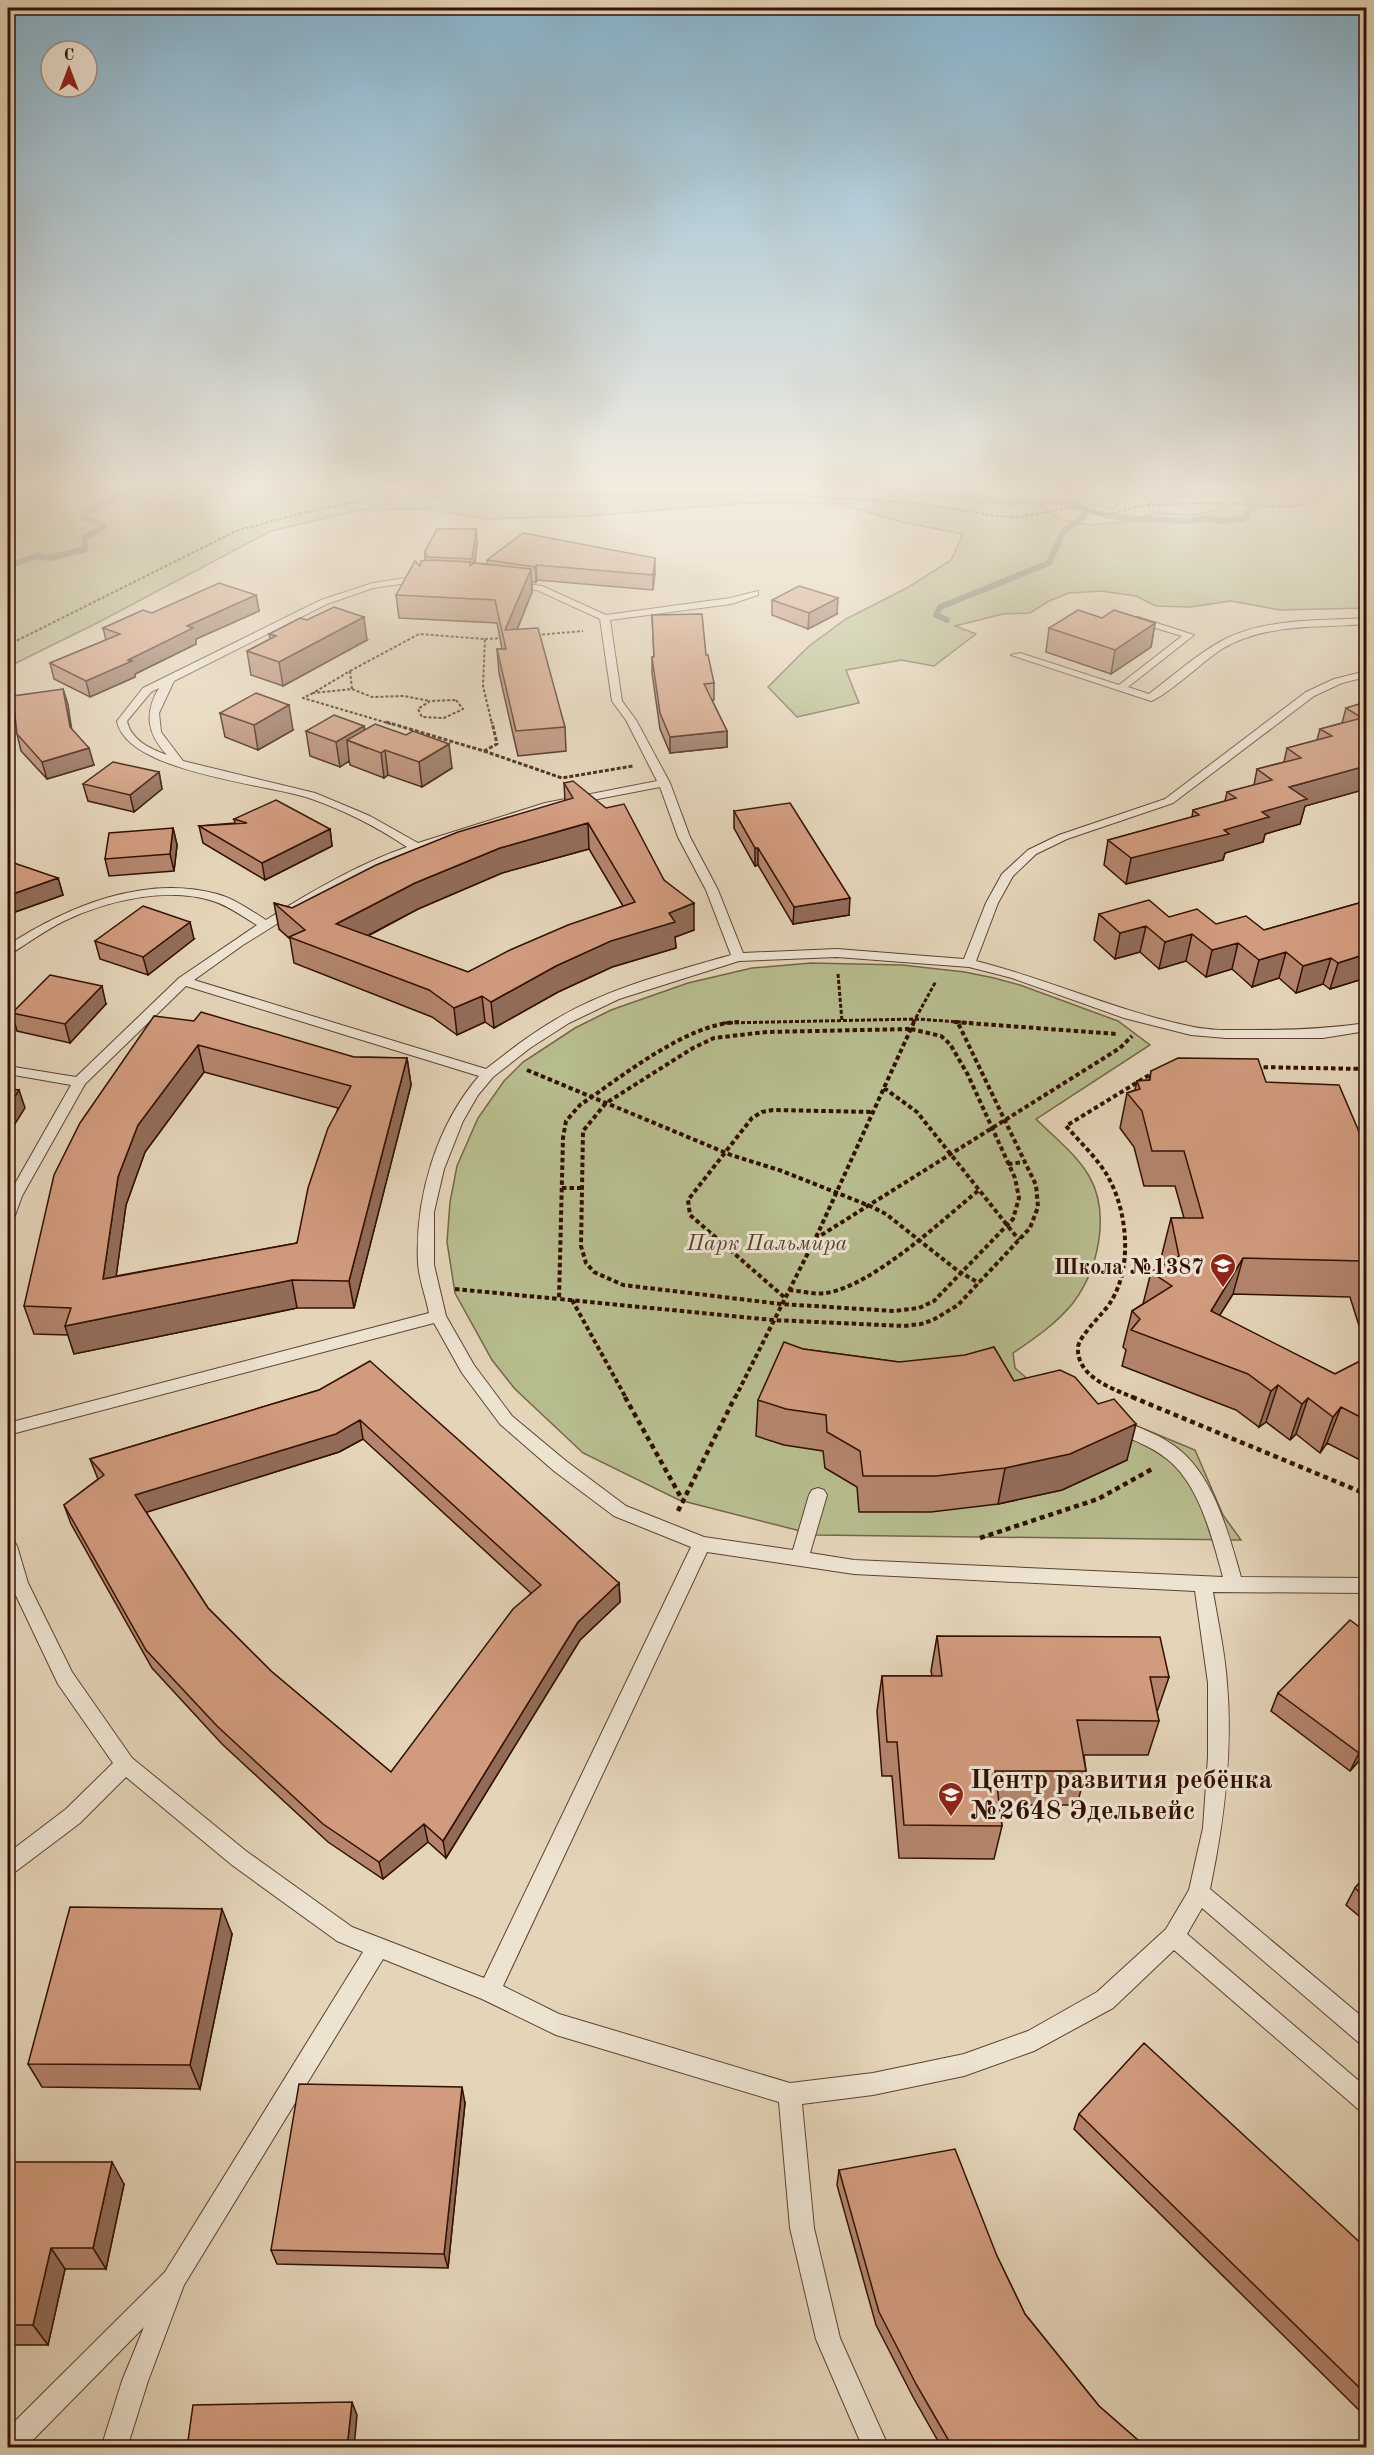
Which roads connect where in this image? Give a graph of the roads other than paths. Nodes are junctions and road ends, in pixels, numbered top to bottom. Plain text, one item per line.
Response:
1 (332, 599) edge
2 (559, 599) edge
3 (739, 599) edge
4 (1126, 616) edge
5 (1366, 621) edge
6 (605, 623) junction
7 (1016, 655) dead end
8 (1366, 674) edge
9 (171, 678) junction
10 (1120, 689) junction
11 (183, 764) junction
12 (664, 783) junction
13 (417, 848) junction
14 (266, 925) junction
15 (8, 950) edge
16 (738, 957) junction
17 (969, 963) junction
18 (184, 981) junction
19 (1366, 1027) edge
20 (8, 1070) edge
21 (488, 1074) junction
22 (79, 1082) junction
23 (8, 1217) edge
24 (438, 1316) junction
25 (1099, 1418) edge
26 (8, 1429) edge
27 (818, 1495) dead end
28 (702, 1544) junction
29 (8, 1546) edge
30 (799, 1559) junction
31 (1203, 1584) junction
32 (1234, 1584) junction
33 (1366, 1585) edge
34 (125, 1764) junction
35 (8, 1865) edge
36 (1199, 1893) junction
37 (1174, 1936) junction
38 (378, 1947) junction
39 (489, 1991) junction
40 (1366, 2034) edge
41 (789, 2094) junction
42 (1366, 2101) edge
43 (175, 2278) junction
44 (8, 2446) edge
45 (114, 2448) edge
46 (876, 2448) edge

1 - 9 lane
2 - 6 lane
3 - 6 lane
4 - 10 lane
5 - 10 lane
6 - 12 lane
7 - 10 lane
8 - 17 lane
9 - 11 lane
9 - 11 lane
11 - 13 lane
12 - 13 lane
12 - 16 lane
13 - 14 lane
14 - 15 lane
14 - 18 lane
16 - 17 lane
16 - 21 lane
17 - 19 lane
18 - 21 lane
18 - 22 lane
20 - 22 lane
21 - 24 lane
22 - 23 lane
24 - 26 lane
24 - 28 lane
25 - 32 lane
27 - 30 lane
28 - 30 lane
28 - 39 lane
29 - 34 lane
30 - 31 lane
31 - 32 lane
31 - 36 lane
32 - 33 lane
34 - 35 lane
34 - 38 lane
36 - 37 lane
36 - 40 lane
37 - 41 lane
37 - 42 lane
38 - 39 lane
38 - 43 lane
39 - 41 lane
41 - 46 lane
43 - 44 lane
43 - 45 lane

